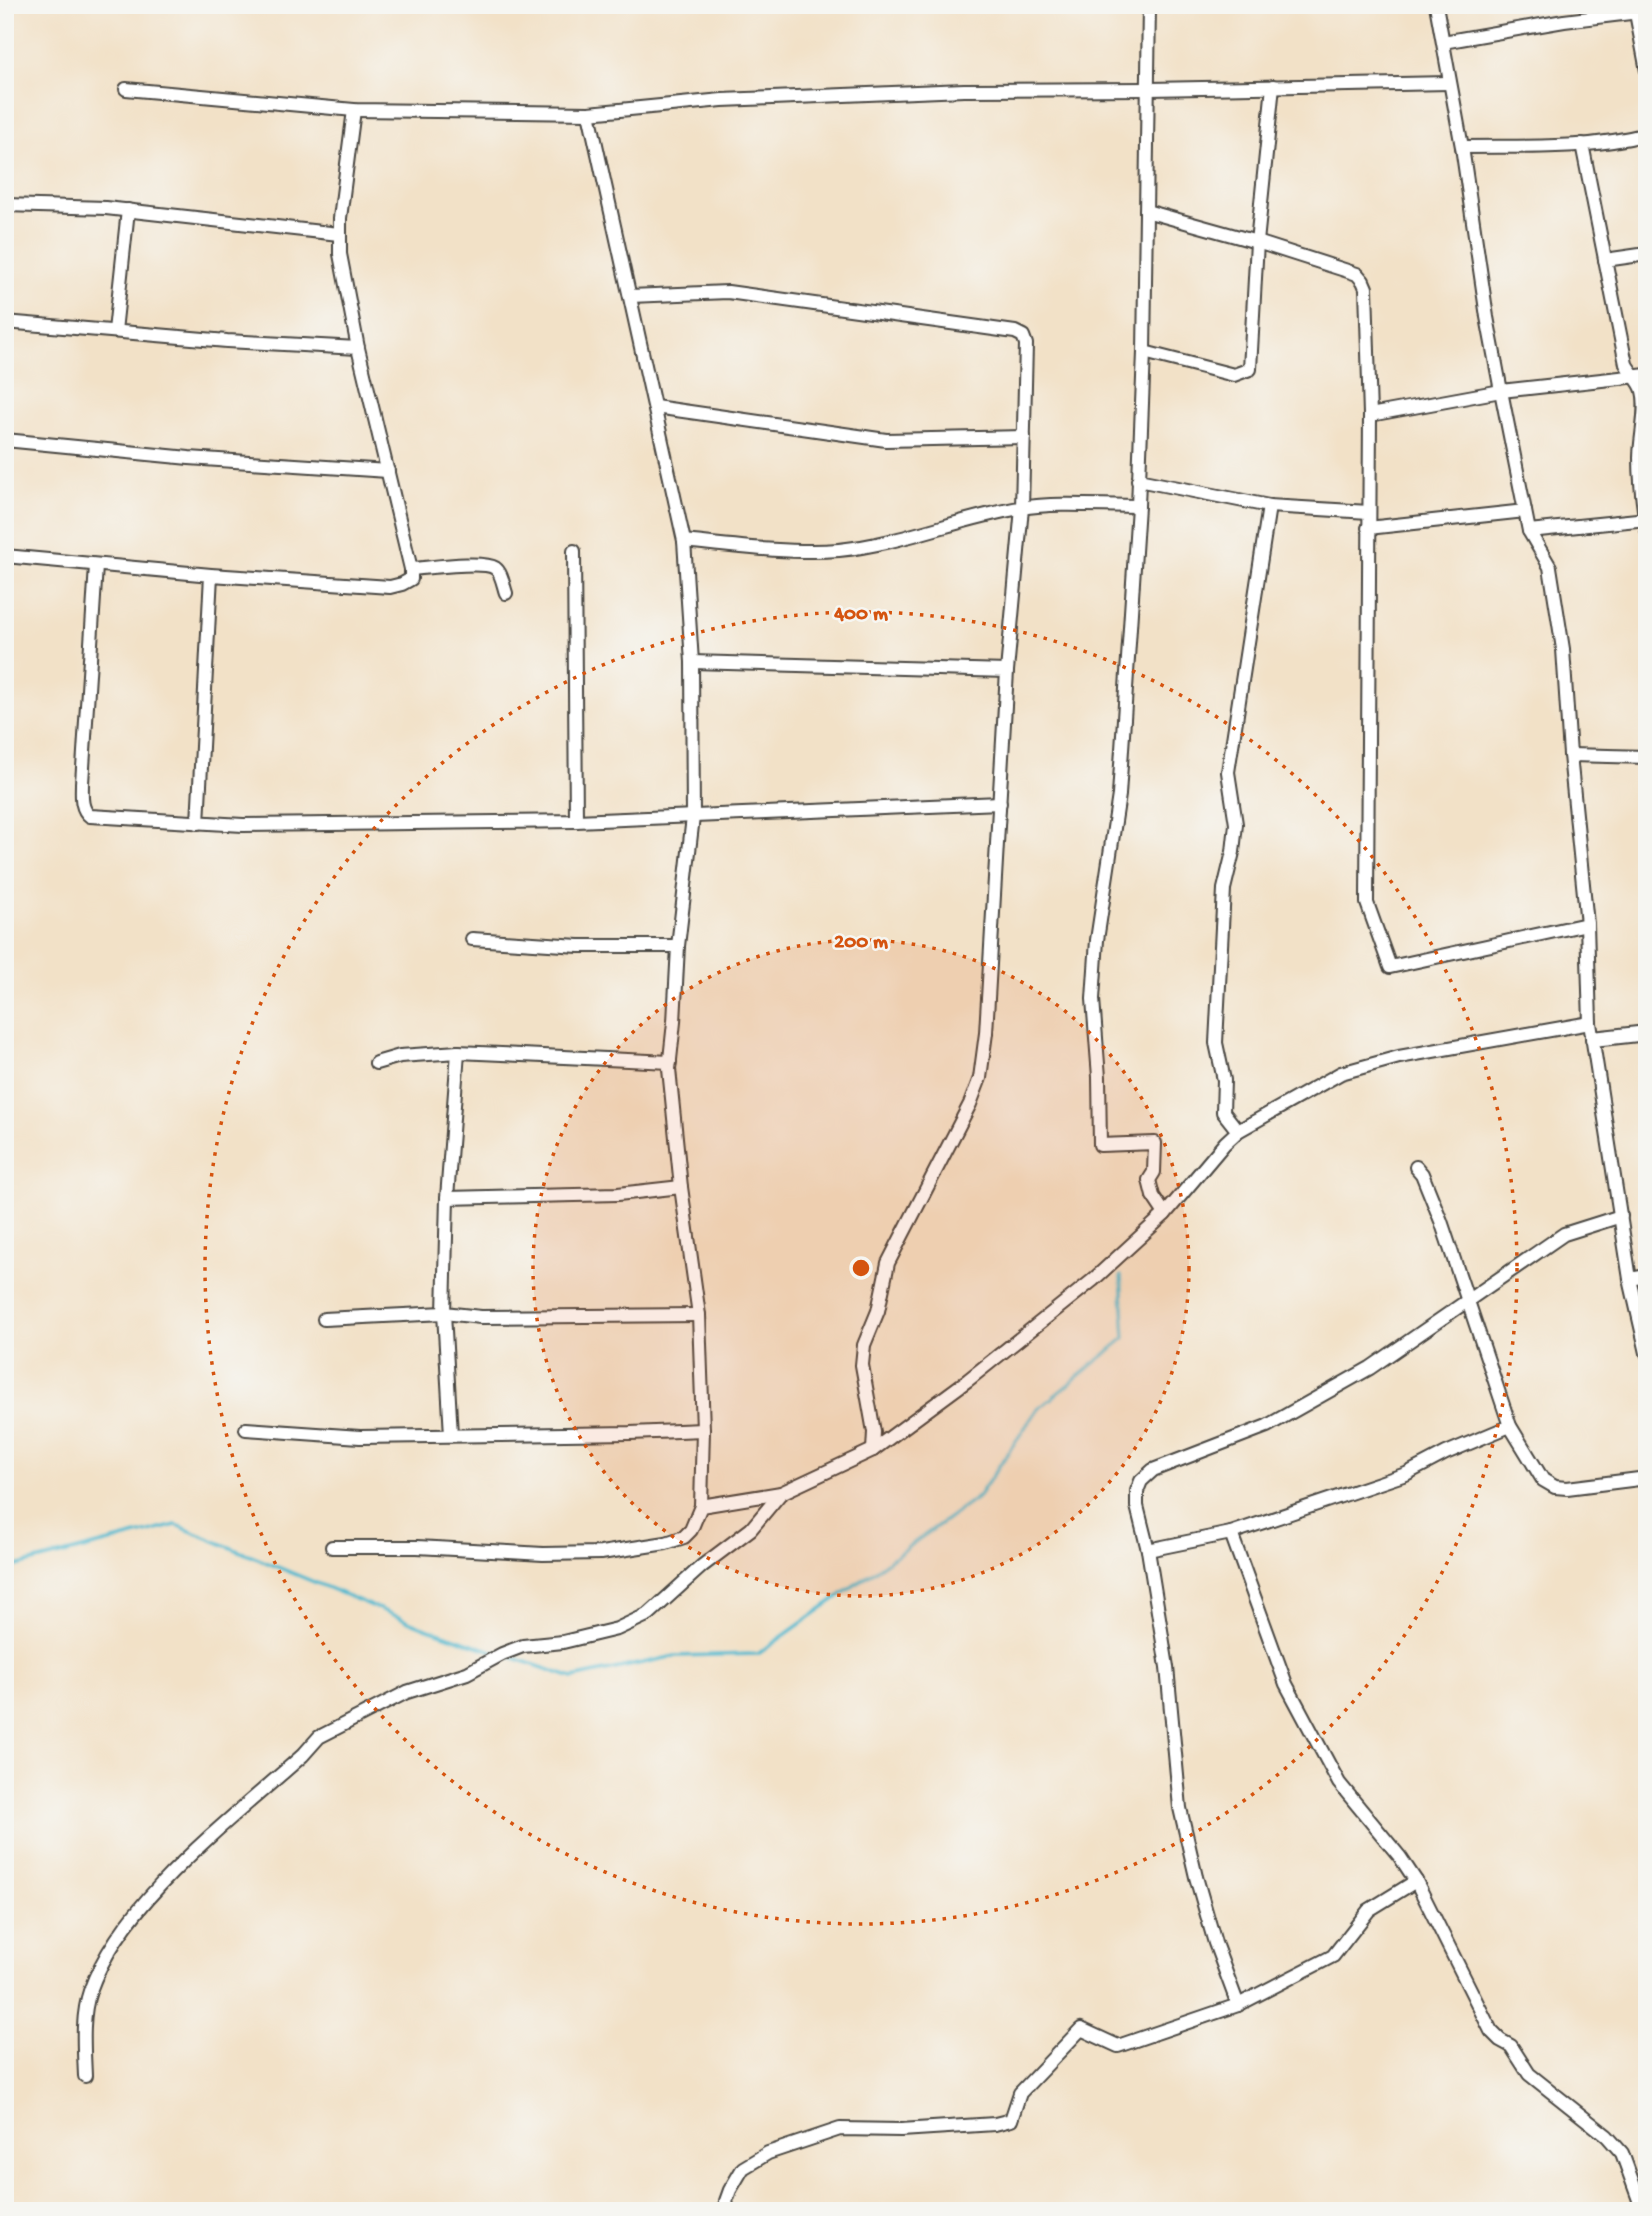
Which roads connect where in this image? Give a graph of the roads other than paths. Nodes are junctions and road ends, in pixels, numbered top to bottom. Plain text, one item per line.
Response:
1 (1149, 5) edge
2 (1436, 5) edge
3 (1566, 5) edge
4 (1641, 12) edge
5 (1564, 21) junction
6 (1443, 43) junction
7 (1647, 71) edge
8 (1449, 83) junction
9 (1273, 86) junction
10 (126, 89) dead end
11 (1150, 89) junction
12 (354, 110) junction
13 (589, 114) junction
14 (1647, 135) edge
15 (1582, 144) junction
16 (1462, 147) junction
17 (5, 205) edge
18 (128, 210) junction
19 (1146, 211) junction
20 (339, 234) junction
21 (1257, 242) junction
22 (1647, 254) edge
23 (1605, 260) junction
24 (630, 296) junction
25 (5, 322) edge
26 (115, 331) junction
27 (358, 348) junction
28 (1144, 352) junction
29 (1647, 375) edge
30 (1632, 377) junction
31 (1501, 391) junction
32 (654, 407) junction
33 (1370, 415) junction
34 (1024, 437) junction
35 (5, 440) edge
36 (388, 471) junction
37 (1138, 480) junction
38 (1138, 506) junction
39 (1269, 506) junction
40 (1022, 508) junction
41 (1525, 511) junction
42 (1369, 512) junction
43 (1646, 523) edge
44 (1368, 528) junction
45 (1529, 531) junction
46 (684, 541) junction
47 (574, 551) dead end
48 (5, 556) edge
49 (96, 566) junction
50 (411, 569) junction
51 (211, 575) junction
52 (506, 593) dead end
53 (692, 662) junction
54 (1007, 671) junction
55 (1570, 755) junction
56 (1647, 757) edge
57 (1000, 803) junction
58 (694, 817) junction
59 (576, 821) junction
60 (198, 822) junction
61 (1587, 925) junction
62 (472, 939) dead end
63 (678, 946) junction
64 (1590, 1023) junction
65 (1647, 1033) edge
66 (1593, 1039) junction
67 (458, 1052) junction
68 (670, 1062) junction
69 (376, 1063) dead end
70 (1238, 1131) junction
71 (1416, 1167) dead end
72 (681, 1187) junction
73 (447, 1198) junction
74 (1165, 1214) junction
75 (1621, 1216) junction
76 (1647, 1276) edge
77 (1630, 1279) junction
78 (1468, 1301) junction
79 (444, 1312) junction
80 (699, 1315) junction
81 (324, 1319) dead end
82 (1647, 1353) edge
83 (1510, 1426) junction
84 (246, 1429) dead end
85 (703, 1430) junction
86 (451, 1435) junction
87 (873, 1450) junction
88 (1647, 1478) edge
89 (781, 1493) junction
90 (701, 1506) junction
91 (1231, 1533) junction
92 (332, 1547) dead end
93 (1148, 1550) junction
94 (1416, 1881) junction
95 (1238, 2005) junction
96 (85, 2076) dead end
97 (728, 2211) edge
98 (1643, 2211) edge

1 - 11 street
2 - 6 street
3 - 5 street
4 - 5 street
4 - 7 street
5 - 6 street
6 - 8 street
8 - 9 street
8 - 16 street
9 - 11 street
9 - 21 street
10 - 12 street
11 - 13 street
11 - 19 street
12 - 13 street
12 - 20 street
13 - 24 street
14 - 15 street
15 - 16 street
15 - 23 street
16 - 31 street
17 - 18 street
18 - 20 street
18 - 26 street
19 - 21 street
19 - 28 street
20 - 27 street
21 - 28 street
21 - 33 street
22 - 23 street
23 - 30 street
24 - 32 street
24 - 34 street
25 - 26 street
26 - 27 street
27 - 36 street
28 - 37 street
29 - 30 street
30 - 31 street
30 - 43 street
31 - 33 street
31 - 41 street
32 - 34 street
32 - 46 street
33 - 42 street
34 - 40 street
35 - 36 street
36 - 50 street
37 - 38 street
37 - 39 street
38 - 40 street
38 - 74 street
39 - 42 street
39 - 70 street
40 - 46 street
40 - 54 street
41 - 44 street
41 - 45 street
42 - 44 street
43 - 45 street
44 - 61 street
45 - 55 street
46 - 53 street
47 - 59 street
48 - 49 street
49 - 51 street
49 - 60 street
50 - 51 street
50 - 52 street
51 - 60 street
53 - 54 street
53 - 58 street
54 - 57 street
55 - 56 street
55 - 61 street
57 - 58 street
57 - 87 street
58 - 59 street
58 - 63 street
59 - 60 street
61 - 64 street
62 - 63 street
63 - 68 street
64 - 66 street
64 - 70 street
65 - 66 street
66 - 75 street
67 - 68 street
67 - 69 street
67 - 73 street
68 - 72 street
70 - 74 street
71 - 78 street
72 - 73 street
72 - 80 street
73 - 79 street
74 - 87 street
75 - 77 street
75 - 78 street
76 - 77 street
77 - 82 street
78 - 83 street
78 - 93 street
79 - 80 street
79 - 81 street
79 - 86 street
80 - 85 street
83 - 88 street
83 - 91 street
84 - 86 street
85 - 86 street
85 - 90 street
87 - 89 street
89 - 90 street
89 - 96 street
90 - 92 street
91 - 93 street
91 - 94 street
93 - 95 street
94 - 95 street
94 - 98 street
95 - 97 street

